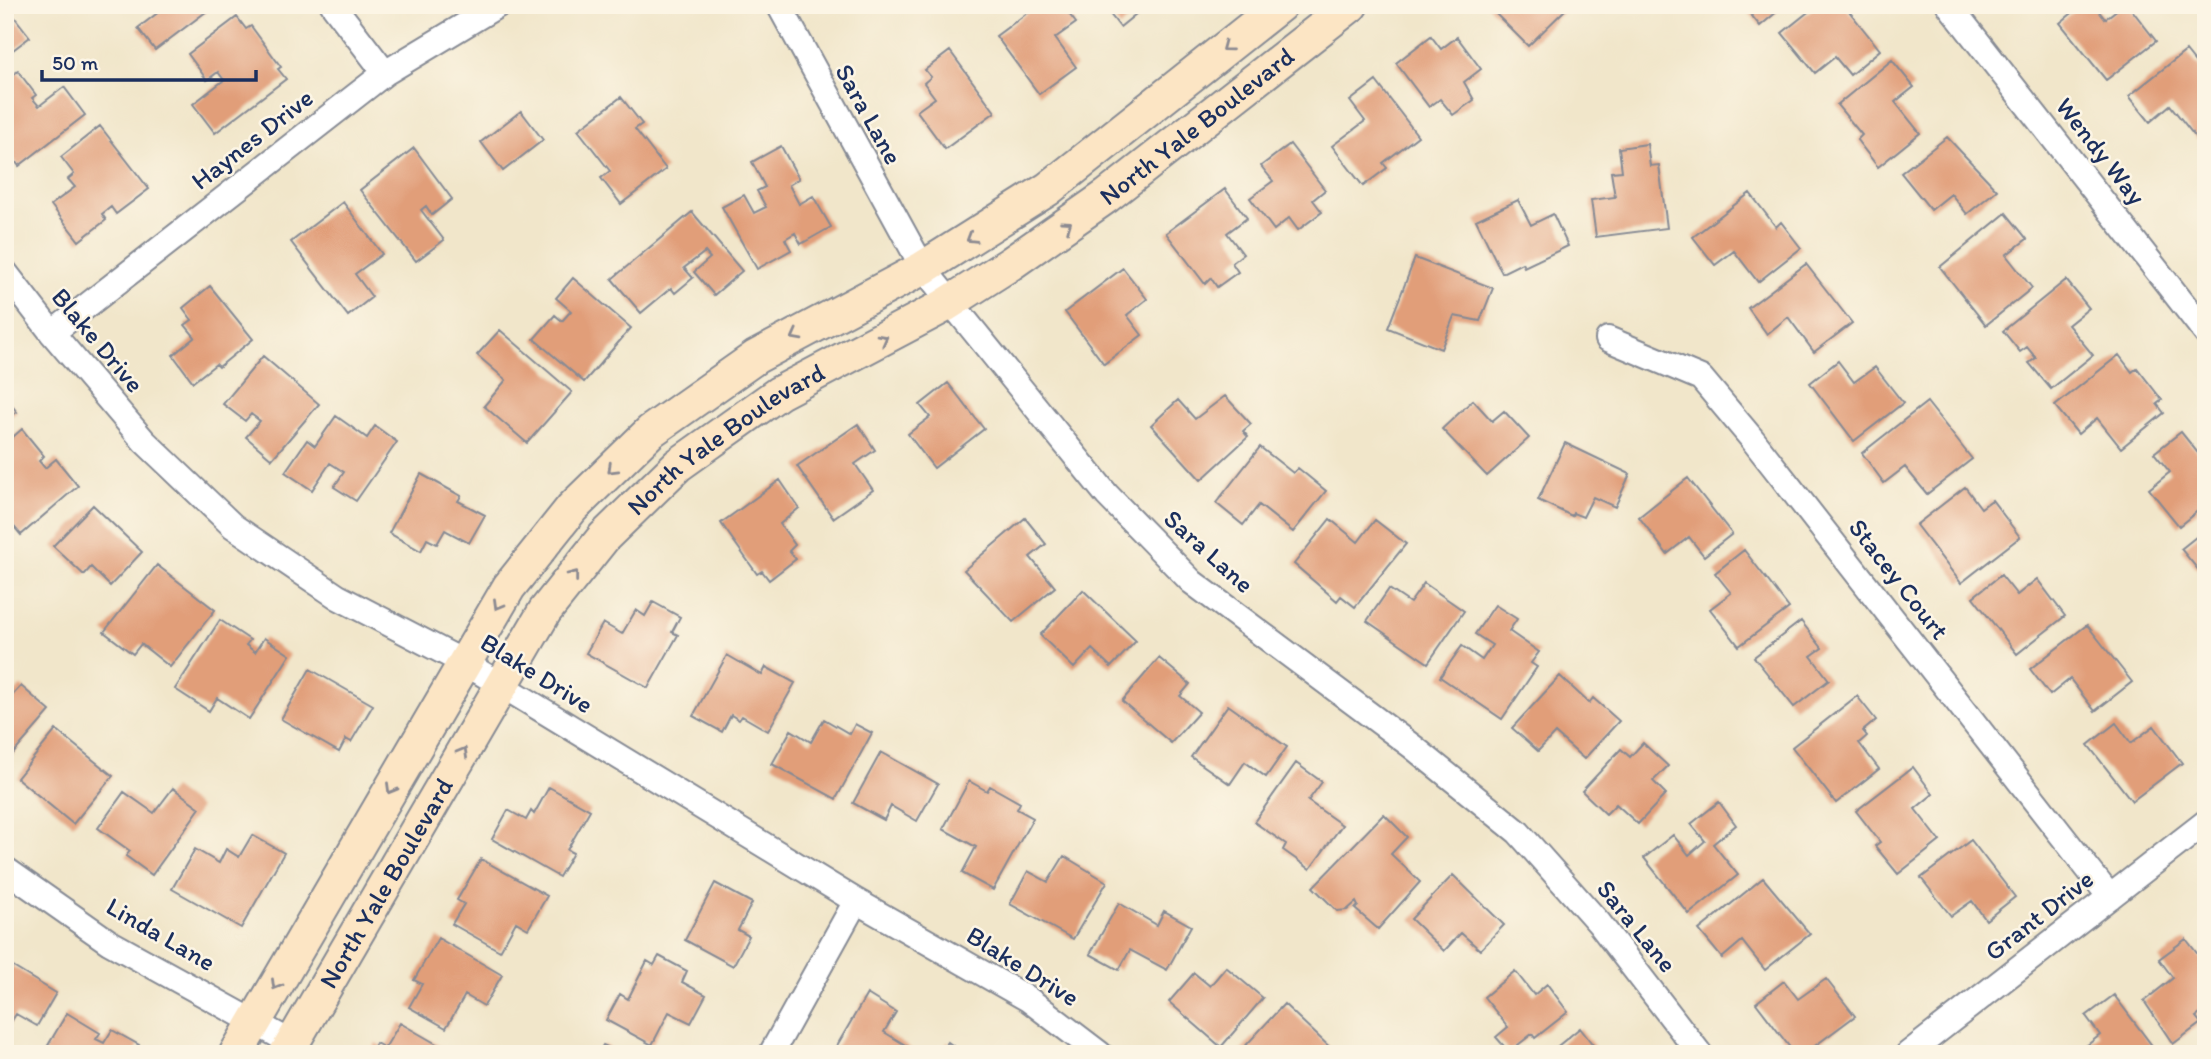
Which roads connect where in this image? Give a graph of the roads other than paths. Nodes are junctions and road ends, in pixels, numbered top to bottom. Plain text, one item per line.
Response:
1 (333, 5) edge
2 (498, 5) edge
3 (779, 5) edge
4 (1280, 5) edge
5 (1351, 5) edge
6 (1949, 5) edge
7 (386, 73) junction
8 (923, 268) junction
9 (5, 272) edge
10 (949, 303) junction
11 (52, 333) junction
12 (2206, 333) edge
13 (1608, 339) dead end
14 (465, 663) junction
15 (501, 687) junction
16 (2206, 822) edge
17 (5, 869) edge
18 (2110, 897) junction
19 (856, 901) junction
20 (255, 1021) junction
21 (289, 1048) edge
22 (236, 1054) edge
23 (771, 1054) edge
24 (1100, 1054) edge
25 (1700, 1054) edge
26 (1908, 1054) edge

1 - 7 street
2 - 7 street, Haynes Drive
3 - 8 street, Sara Lane
4 -> 8 street, North Yale Boulevard
10 -> 5 street, North Yale Boulevard
6 - 12 street, Wendy Way
7 - 11 street, Haynes Drive
8 - 10 street, Sara Lane
8 -> 14 street, North Yale Boulevard
9 - 11 street, Blake Drive
15 -> 10 street, North Yale Boulevard
10 - 25 street, Sara Lane
11 - 14 street, Blake Drive
13 - 18 street, Stacey Court
14 - 15 street, Blake Drive
14 -> 20 street, North Yale Boulevard
15 - 19 street, Blake Drive
21 -> 15 street, North Yale Boulevard
16 - 18 street, Grant Drive
17 - 20 street, Linda Lane
18 - 26 street, Grant Drive
19 - 23 street
19 - 24 street, Blake Drive
20 - 21 street, Linda Lane
20 - 22 street, North Yale Boulevard

